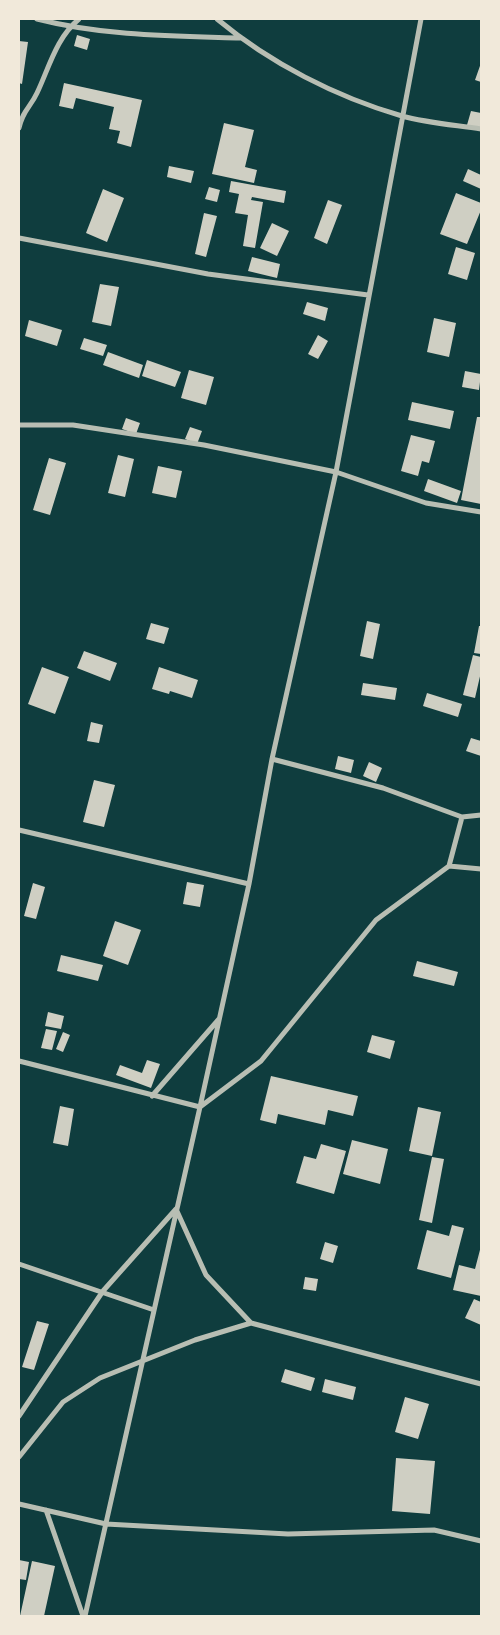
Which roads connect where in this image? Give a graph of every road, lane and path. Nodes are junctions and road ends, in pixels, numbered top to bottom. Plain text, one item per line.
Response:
1 (37, 19) edge
2 (79, 19) edge
3 (217, 19) edge
4 (421, 19) edge
5 (69, 27) junction
6 (240, 38) junction
7 (20, 114) edge
8 (403, 116) junction
9 (19, 128) edge
10 (481, 129) edge
11 (19, 238) edge
12 (368, 295) junction
13 (19, 425) edge
14 (336, 472) junction
15 (481, 512) edge
16 (272, 759) junction
17 (481, 815) edge
18 (462, 817) junction
19 (19, 830) edge
20 (449, 866) junction
21 (481, 869) edge
22 (249, 884) junction
23 (219, 1019) junction
24 (19, 1061) edge
25 (152, 1096) junction
26 (200, 1106) junction
27 (176, 1209) junction
28 (19, 1264) edge
29 (103, 1291) junction
30 (154, 1310) junction
31 (251, 1323) junction
32 (142, 1361) junction
33 (481, 1384) edge
34 (19, 1416) edge
35 (19, 1457) edge
36 (19, 1504) edge
37 (46, 1510) junction
38 (106, 1524) junction
39 (481, 1541) edge
40 (84, 1616) edge

1 - 5 street
2 - 5 street
3 - 6 street
4 - 8 street
5 - 6 street
5 - 7 street
6 - 8 street
7 - 9 street
8 - 10 street
8 - 12 street
11 - 12 street
12 - 14 street
13 - 14 street
14 - 15 street
14 - 16 street
16 - 18 street
16 - 22 street
17 - 18 street
18 - 20 street
19 - 22 street
20 - 21 street
20 - 26 street
22 - 23 street
23 - 25 street
23 - 26 street
24 - 25 street
25 - 26 street
26 - 27 street
27 - 29 street
27 - 30 street
27 - 31 street
28 - 29 street
29 - 30 street
29 - 34 street
30 - 32 street
31 - 32 street
31 - 33 street
32 - 35 street
32 - 38 street
36 - 37 street
37 - 38 street
37 - 40 street
38 - 39 street
38 - 40 street

